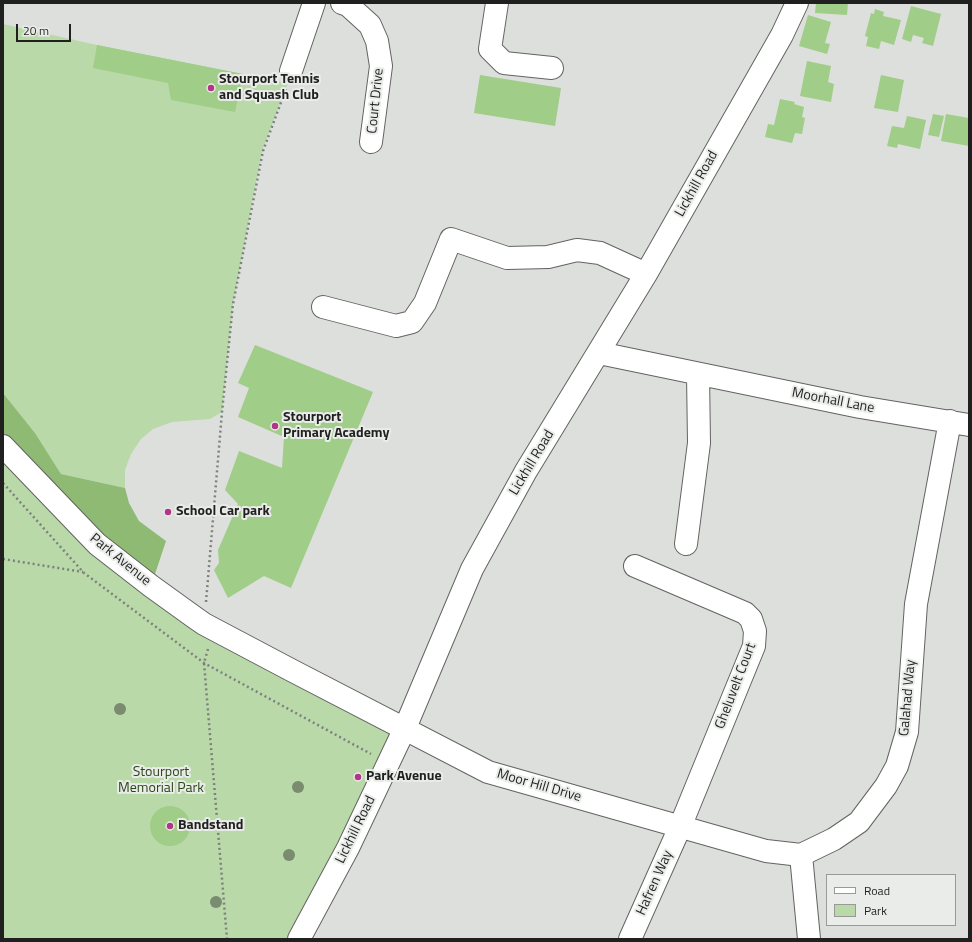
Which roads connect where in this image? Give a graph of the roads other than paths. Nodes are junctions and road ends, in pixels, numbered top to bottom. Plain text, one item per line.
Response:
1 (314, 3) edge
2 (342, 3) edge
3 (497, 3) edge
4 (797, 3) edge
5 (552, 68) dead end
6 (291, 71) road end
7 (371, 142) dead end
8 (646, 274) junction
9 (323, 307) dead end
10 (599, 353) junction
11 (698, 374) junction
12 (960, 423) edge
13 (3, 446) edge
14 (686, 544) dead end
15 (635, 566) dead end
16 (405, 728) junction
17 (680, 827) junction
18 (802, 856) junction
19 (299, 939) edge
20 (630, 939) edge
21 (809, 939) edge

1 - 6 street
2 - 7 street, Court Drive
3 - 5 street
4 - 8 street, Lickhill Road
8 - 9 street
8 - 10 street, Lickhill Road
10 - 11 street, Moorhall Lane
10 - 16 street, Lickhill Road
11 - 12 street, Moorhall Lane
11 - 14 street
12 - 18 street, Galahad Way
13 - 16 street, Park Avenue
15 - 17 street, Gheluvelt Court
16 - 17 street, Moor Hill Drive
16 - 19 street, Lickhill Road
17 - 18 street
17 - 20 street, Hafren Way
18 - 21 street

